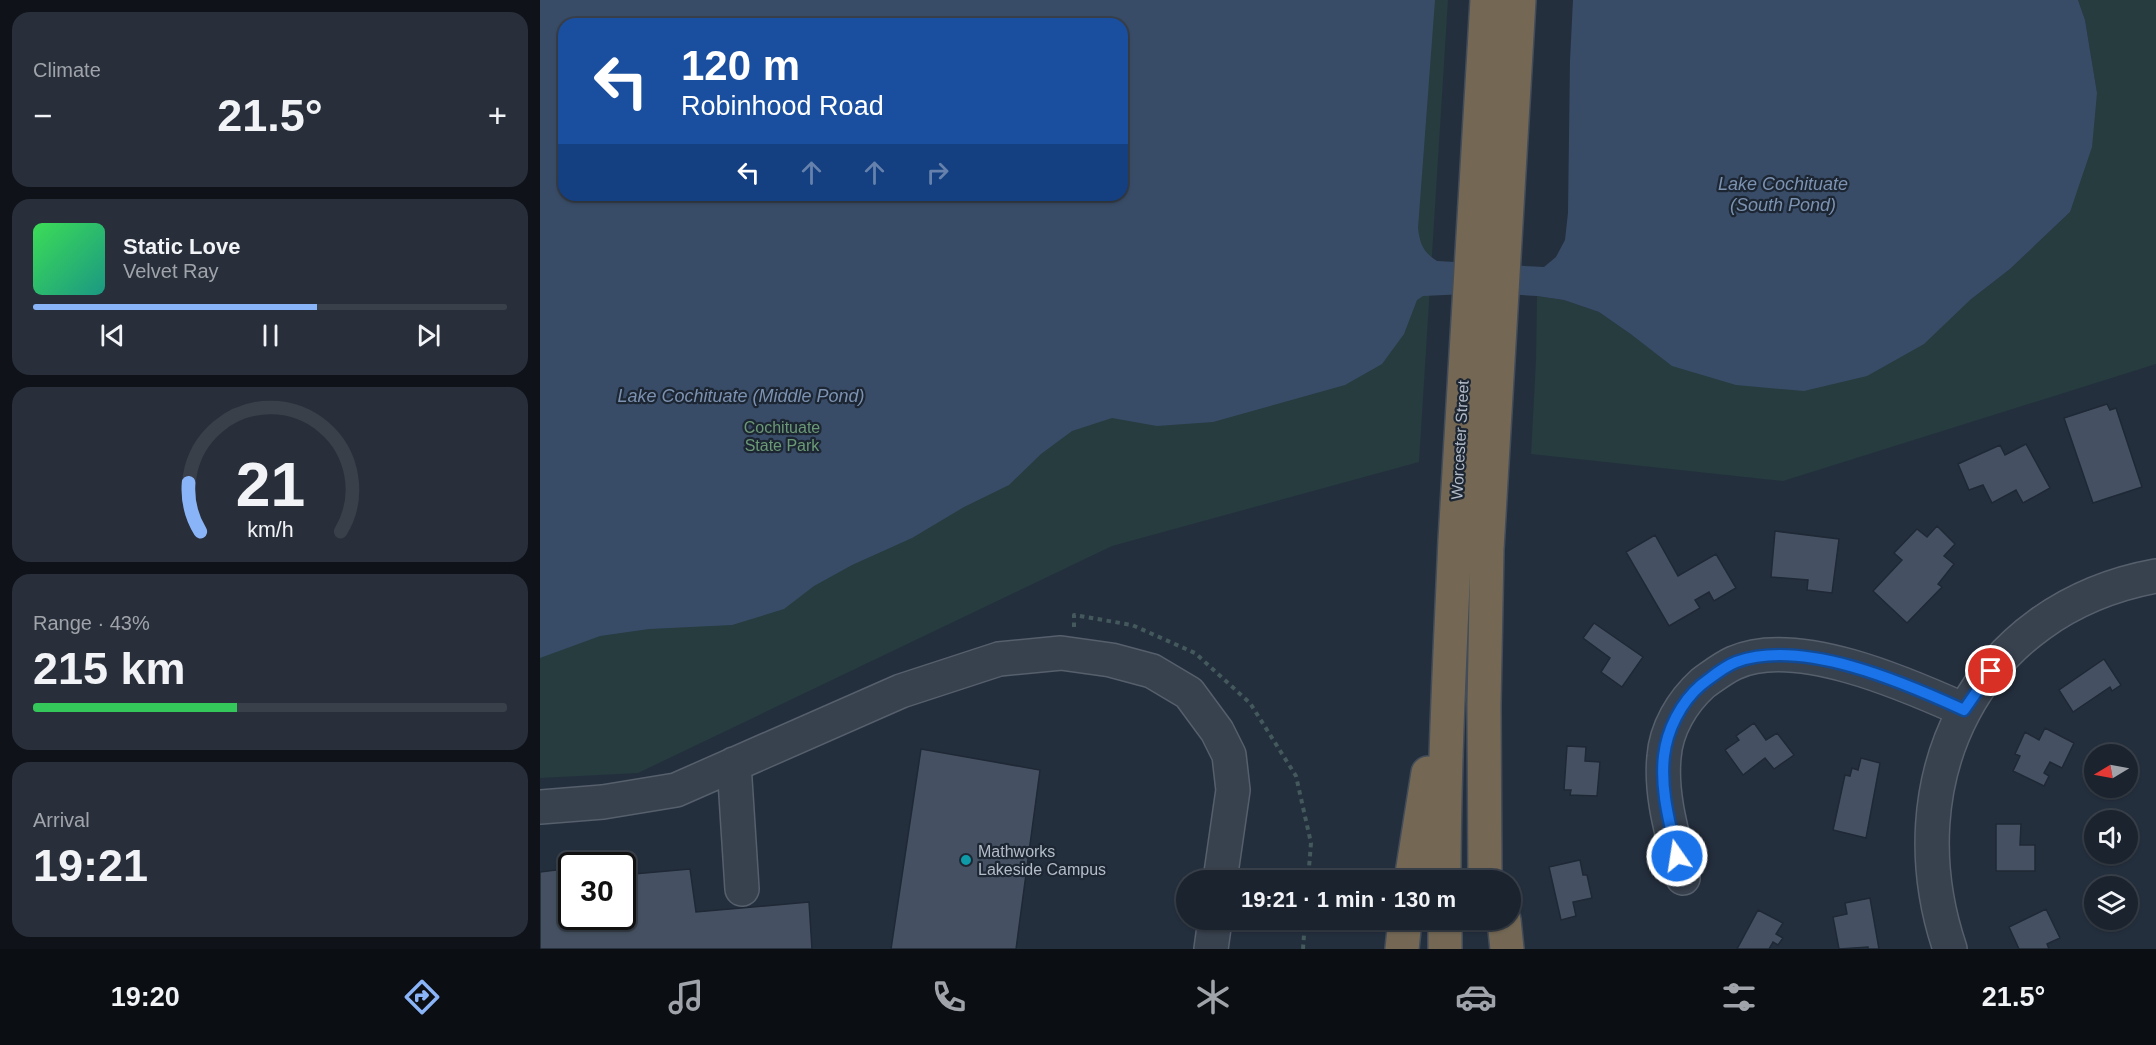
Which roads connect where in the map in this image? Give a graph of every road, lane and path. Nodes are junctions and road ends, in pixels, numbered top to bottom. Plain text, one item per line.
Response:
1 (1487, 0) edge
2 (1519, 0) edge
3 (2156, 576) edge
4 (1453, 593) junction
5 (1964, 710) junction
6 (1484, 756) junction
7 (734, 764) junction
8 (540, 807) edge
9 (1221, 870) edge
10 (1413, 870) edge
11 (1444, 870) edge
12 (1485, 870) edge
13 (1498, 870) edge
14 (1683, 878) dead end
15 (742, 889) dead end
16 (1213, 930) edge
17 (1304, 930) edge
18 (1404, 930) edge
19 (1445, 930) edge
20 (1485, 930) edge
21 (1505, 930) edge
22 (1210, 949) edge
23 (1303, 949) edge
24 (1402, 949) edge
25 (1445, 949) edge
26 (1485, 949) edge
27 (1508, 949) edge
28 (1950, 949) edge

1 - 4 highway, Worcester Street
2 - 6 highway, Worcester Street
3 - 5 street
4 - 10 highway
4 - 11 highway, Worcester Street
5 - 14 street
5 - 28 street
6 - 12 highway, Worcester Street
6 - 13 highway
7 - 8 street
7 - 9 street
7 - 15 street
16 - 22 street
17 - 23 path
18 - 24 highway
19 - 25 highway
20 - 26 highway
21 - 27 highway

